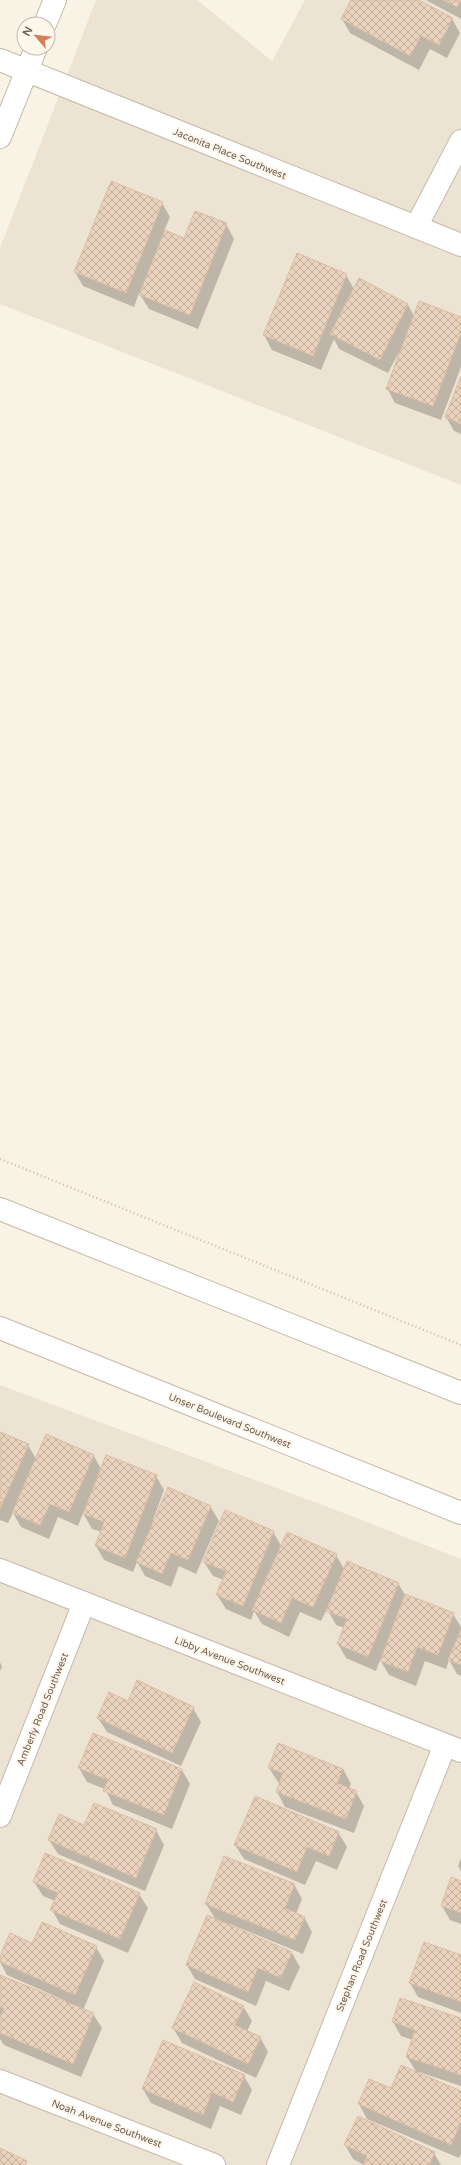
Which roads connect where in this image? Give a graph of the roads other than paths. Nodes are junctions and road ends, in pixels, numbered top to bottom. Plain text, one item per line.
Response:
1 (55, 0) edge
2 (48, 16) edge
3 (33, 56) edge
4 (0, 60) edge
5 (27, 71) junction
6 (2, 124) edge
7 (461, 141) edge
8 (416, 227) junction
9 (461, 245) edge
10 (0, 1209) edge
11 (0, 1328) edge
12 (461, 1393) edge
13 (461, 1513) edge
14 (0, 1570) edge
15 (84, 1603) junction
16 (453, 1748) edge
17 (0, 1816) edge
18 (0, 2081) edge
19 (214, 2165) edge
20 (278, 2165) edge

1 - 2 street
3 - 5 street
4 - 5 street, Jaconita Place Southwest
5 - 6 street
5 - 8 street, Jaconita Place Southwest
7 - 8 street
8 - 9 street, Jaconita Place Southwest
10 - 12 street
11 - 13 street, Unser Boulevard Southwest
14 - 15 street, Libby Avenue Southwest
15 - 16 street, Libby Avenue Southwest
15 - 17 street, Amberly Road Southwest
16 - 20 street, Stephan Road Southwest
18 - 19 street, Noah Avenue Southwest

